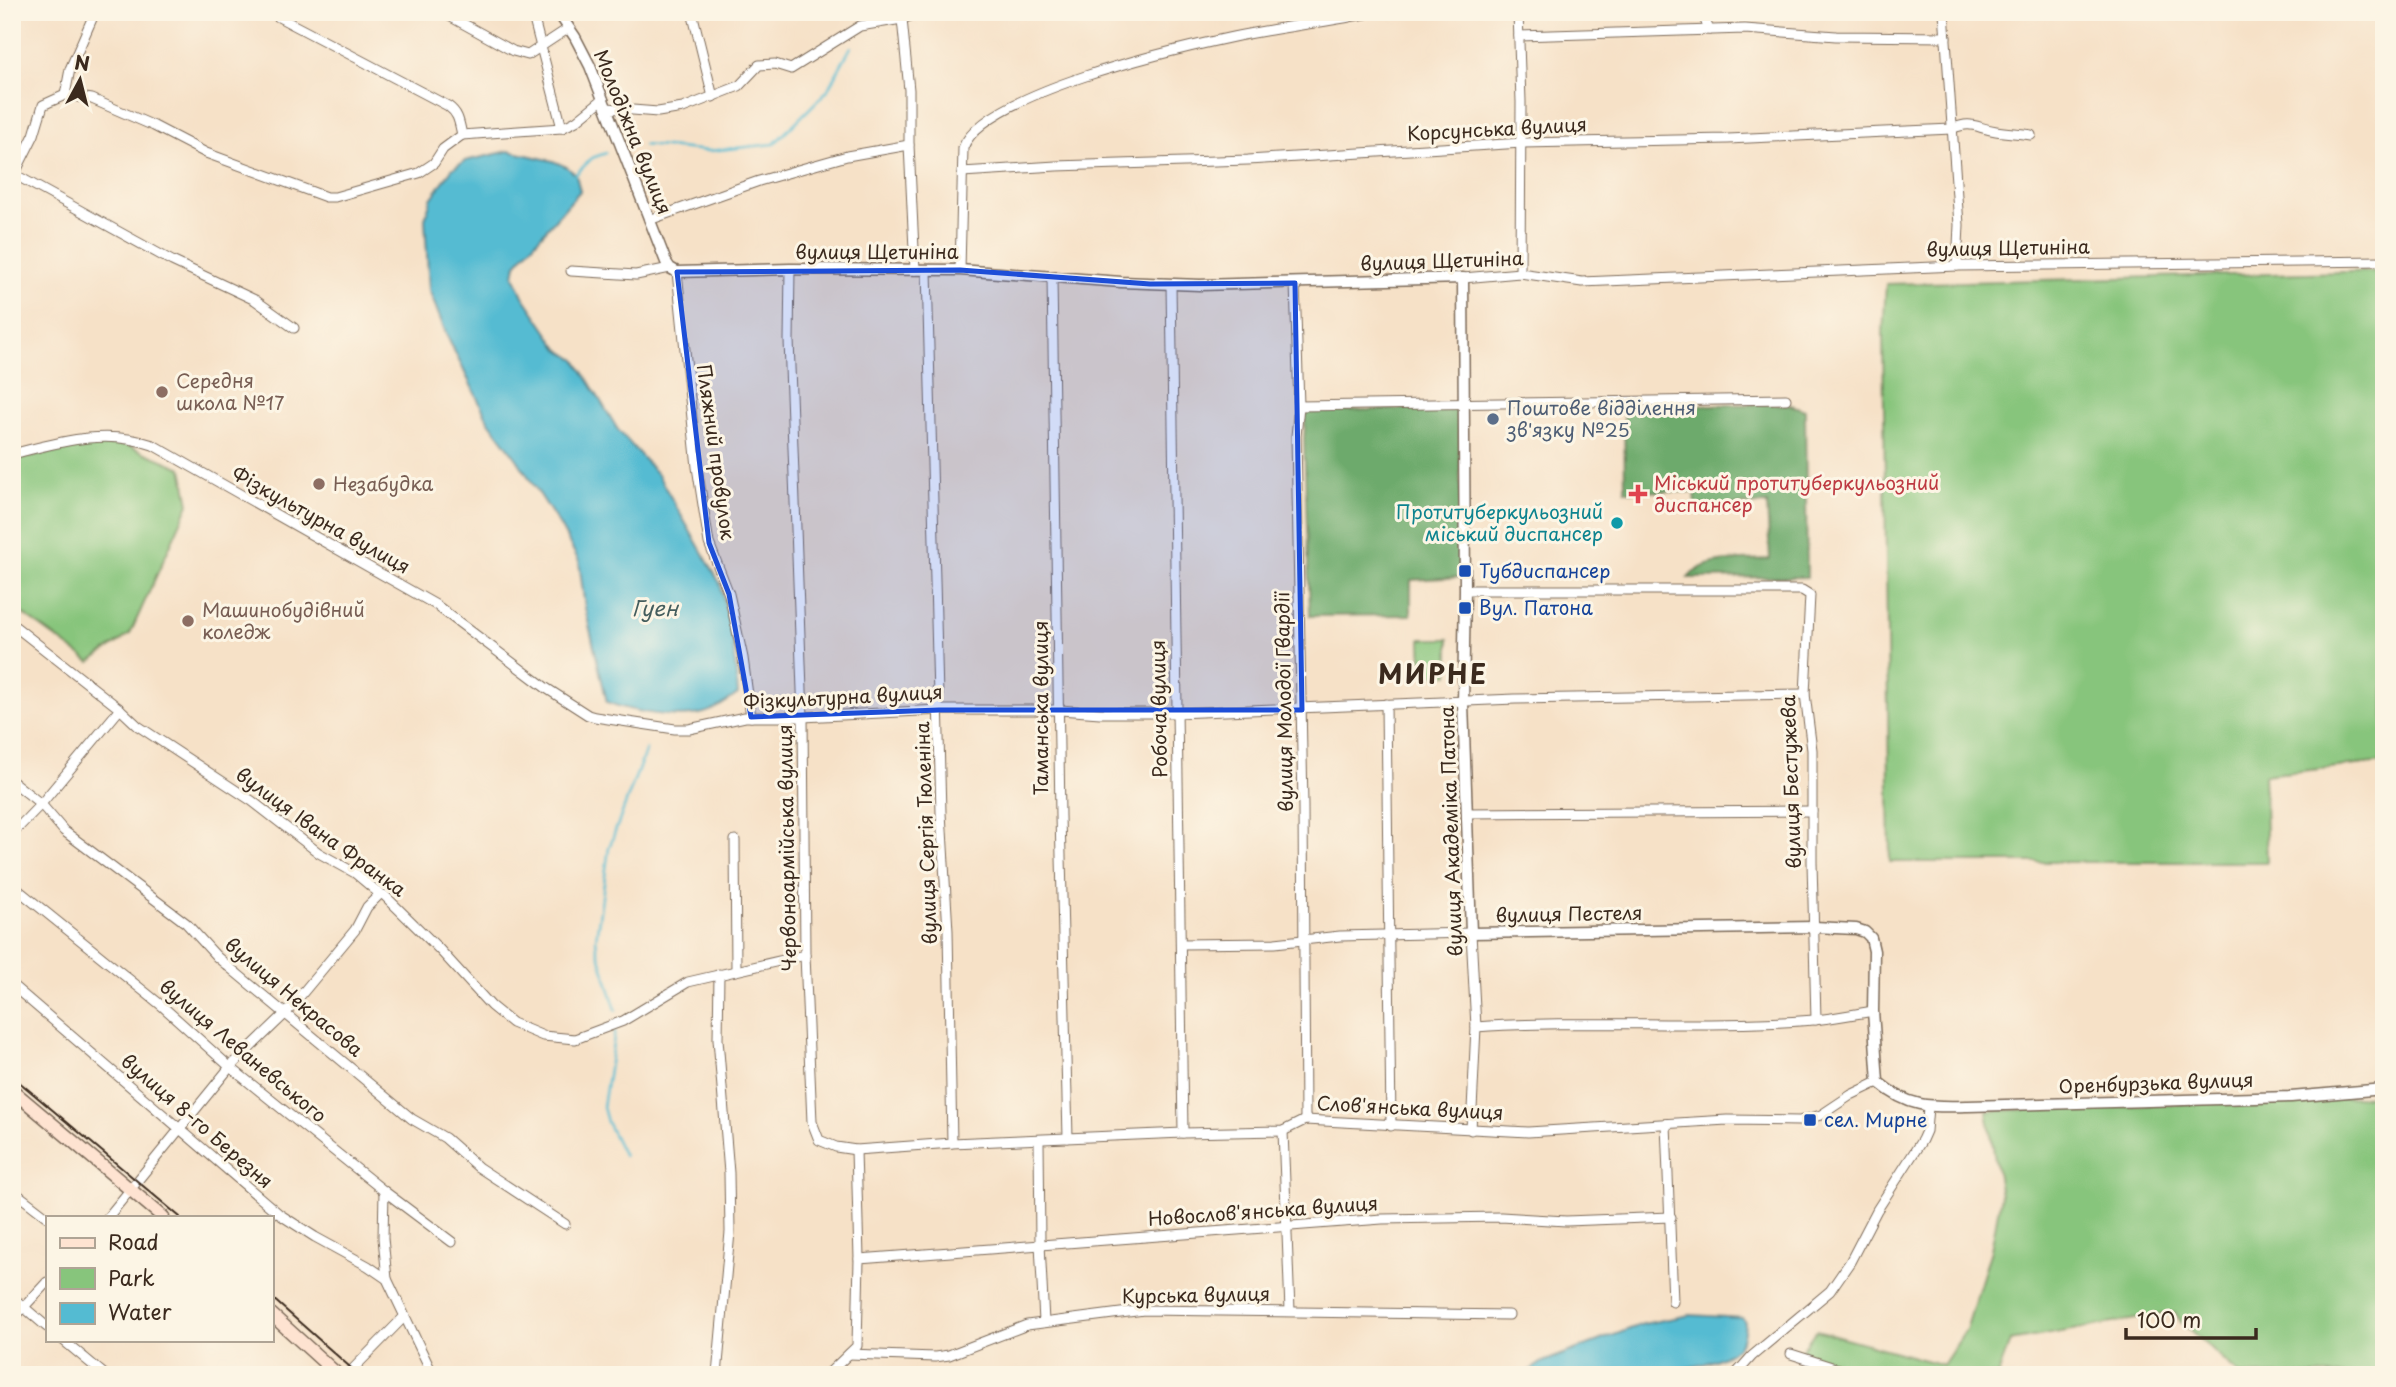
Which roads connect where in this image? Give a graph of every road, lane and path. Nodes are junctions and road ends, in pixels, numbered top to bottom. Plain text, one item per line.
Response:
1 (95, 12) edge
2 (269, 12) edge
3 (442, 12) edge
4 (532, 12) edge
5 (558, 12) edge
6 (692, 12) edge
7 (921, 12) edge
8 (1375, 12) edge
9 (1518, 12) edge
10 (1702, 12) edge
11 (1944, 12) edge
12 (902, 19) junction
13 (569, 28) junction
14 (1709, 30) junction
15 (1519, 36) junction
16 (1946, 37) junction
17 (540, 49) junction
18 (65, 95) junction
19 (713, 97) junction
20 (605, 103) junction
21 (562, 128) junction
22 (1952, 129) junction
23 (462, 135) junction
24 (2031, 135) dead end
25 (1522, 143) junction
26 (909, 145) junction
27 (962, 172) junction
28 (13, 173) edge
29 (649, 220) junction
30 (2384, 261) edge
31 (1956, 266) junction
32 (790, 269) junction
33 (673, 270) junction
34 (915, 270) junction
35 (927, 270) junction
36 (960, 270) junction
37 (571, 271) dead end
38 (1520, 273) junction
39 (1052, 278) junction
40 (1463, 278) junction
41 (1295, 283) junction
42 (1171, 284) junction
43 (294, 328) dead end
44 (1786, 400) dead end
45 (1462, 403) junction
46 (1299, 406) junction
47 (12, 454) edge
48 (1465, 590) junction
49 (12, 624) edge
50 (1805, 694) junction
51 (1464, 703) junction
52 (1386, 704) junction
53 (120, 709) junction
54 (939, 710) junction
55 (1060, 710) junction
56 (1302, 710) junction
57 (1177, 713) junction
58 (751, 717) junction
59 (803, 717) junction
60 (12, 781) edge
61 (41, 804) junction
62 (1812, 811) junction
63 (1467, 813) junction
64 (12, 834) edge
65 (734, 840) dead end
66 (12, 886) edge
67 (380, 894) junction
68 (1814, 927) junction
69 (1471, 933) junction
70 (1387, 934) junction
71 (1303, 941) junction
72 (1181, 944) junction
73 (805, 955) junction
74 (736, 970) junction
75 (719, 974) junction
76 (12, 985) edge
77 (1873, 1011) junction
78 (286, 1013) junction
79 (1816, 1020) junction
80 (1476, 1027) junction
81 (230, 1067) junction
82 (1878, 1082) junction
83 (2384, 1089) edge
84 (12, 1090) edge
85 (1928, 1107) junction
86 (1305, 1120) junction
87 (1667, 1124) junction
88 (1391, 1126) junction
89 (181, 1129) junction
90 (1471, 1130) junction
91 (814, 1131) joint
92 (1283, 1131) junction
93 (1183, 1133) junction
94 (1068, 1138) junction
95 (1040, 1140) junction
96 (952, 1143) junction
97 (856, 1150) junction
98 (130, 1188) junction
99 (12, 1190) edge
100 (384, 1191) junction
101 (46, 1216) edge
102 (109, 1216) edge
103 (162, 1216) edge
104 (1671, 1217) junction
105 (565, 1224) dead end
106 (1288, 1228) junction
107 (452, 1242) dead end
108 (1040, 1244) junction
109 (859, 1259) junction
110 (387, 1279) junction
111 (46, 1283) edge
112 (12, 1297) edge
113 (1673, 1302) dead end
114 (23, 1306) junction
115 (1290, 1311) junction
116 (1509, 1315) dead end
117 (273, 1316) edge
118 (404, 1317) junction
119 (12, 1320) edge
120 (1044, 1322) junction
121 (46, 1326) edge
122 (65, 1342) edge
123 (849, 1354) junction
124 (1791, 1354) dead end
125 (12, 1371) edge
126 (16, 1375) edge
127 (105, 1375) edge
128 (338, 1375) edge
129 (347, 1375) edge
130 (433, 1375) edge
131 (717, 1375) edge
132 (827, 1375) edge
133 (1735, 1375) edge
134 (1857, 1375) edge

1 - 18 street
2 - 23 street
3 - 17 street
4 - 17 street
5 - 13 street, Молодіжна вулиця
6 - 19 street
7 - 12 street
8 - 27 street
9 - 15 street
10 - 14 street
11 - 16 street
12 - 19 street
12 - 26 street
13 - 17 street
13 - 20 street, Молодіжна вулиця
14 - 15 street
14 - 16 street
15 - 25 street
16 - 22 street
17 - 21 street
18 - 23 street
18 - 28 street
19 - 20 street
20 - 21 street
20 - 29 street, Молодіжна вулиця
21 - 23 street
22 - 24 street, Корсунська вулиця
22 - 25 street, Корсунська вулиця
22 - 31 street
25 - 27 street, Корсунська вулиця
25 - 38 street
26 - 29 street
26 - 34 street
27 - 36 street
28 - 43 street
29 - 33 street, Молодіжна вулиця
30 - 31 street, вулиця Щетиніна
31 - 38 street, вулиця Щетиніна
32 - 33 street, вулиця Щетиніна
32 - 34 street, вулиця Щетиніна
32 - 59 street, Червоноармійська вулиця
33 - 37 street
33 - 58 street, Пляжний провулок
34 - 35 street, вулиця Щетиніна
35 - 36 street, вулиця Щетиніна
35 - 54 street, вулиця Сергія Тюленіна
36 - 39 street, вулиця Щетиніна
38 - 40 street, вулиця Щетиніна
39 - 42 street, вулиця Щетиніна
39 - 55 street, Таманська вулиця
40 - 41 street, вулиця Щетиніна
40 - 45 street, вулиця Академіка Патона
41 - 42 street, вулиця Щетиніна
41 - 46 street, вулиця Молодої Гвардії
42 - 57 street, Робоча вулиця
44 - 45 street
45 - 46 street
45 - 48 street, вулиця Академіка Патона
46 - 56 street, вулиця Молодої Гвардії
47 - 58 street, Фізкультурна вулиця
48 - 50 street, вулиця Бестужева
48 - 51 street, вулиця Академіка Патона
49 - 53 street, вулиця Івана Франка
50 - 51 street, Фізкультурна вулиця
50 - 62 street, вулиця Бестужева
51 - 52 street, Фізкультурна вулиця
51 - 63 street, вулиця Академіка Патона
52 - 56 street, Фізкультурна вулиця
52 - 70 street
53 - 61 street
53 - 67 street, вулиця Івана Франка
54 - 55 street, Фізкультурна вулиця
54 - 59 street, Фізкультурна вулиця
54 - 96 street, вулиця Сергія Тюленіна
55 - 57 street, Фізкультурна вулиця
55 - 94 street, Таманська вулиця
56 - 57 street, Фізкультурна вулиця
56 - 71 street, вулиця Молодої Гвардії
57 - 72 street, Робоча вулиця
58 - 59 street, Фізкультурна вулиця
59 - 73 street, Червоноармійська вулиця
60 - 61 street, вулиця Некрасова
61 - 64 street
61 - 78 street, вулиця Некрасова
62 - 63 street
62 - 68 street, вулиця Бестужева
63 - 69 street, вулиця Академіка Патона
65 - 74 street
66 - 81 street, вулиця Леваневського
67 - 75 street, вулиця Івана Франка
67 - 78 street
68 - 69 street, вулиця Пестеля
68 - 77 street, вулиця Пестеля
68 - 79 street, вулиця Бестужева
69 - 70 street, вулиця Пестеля
69 - 80 street, вулиця Академіка Патона
70 - 71 street, вулиця Пестеля
70 - 88 street
71 - 72 street, вулиця Пестеля
71 - 86 street, вулиця Молодої Гвардії
72 - 93 street, Робоча вулиця
73 - 74 street, вулиця Івана Франка
73 - 91 street, Червоноармійська вулиця
74 - 75 street, вулиця Івана Франка
75 - 131 street
76 - 89 street, вулиця 8-го Березня
77 - 79 street
77 - 82 street
78 - 81 street
78 - 105 street, вулиця Некрасова
79 - 80 street
80 - 90 street, вулиця Академіка Патона
81 - 89 street
81 - 100 street, вулиця Леваневського
82 - 85 street
82 - 87 street, Слов'янська вулиця
83 - 85 street, Оренбурзька вулиця
84 - 98 main road
85 - 133 street
86 - 88 street, Слов'янська вулиця
86 - 92 street, Слов'янська вулиця
87 - 90 street, Слов'янська вулиця
87 - 104 street
88 - 90 street, Слов'янська вулиця
89 - 98 street
89 - 110 street, вулиця 8-го Березня
91 - 97 street, Слов'янська вулиця
92 - 93 street, Слов'янська вулиця
92 - 106 street
93 - 94 street, Слов'янська вулиця
94 - 95 street, Слов'янська вулиця
95 - 96 street, Слов'янська вулиця
95 - 108 street
96 - 97 street, Слов'янська вулиця
97 - 109 street
98 - 102 street
98 - 103 main road
99 - 101 street
100 - 107 street, вулиця Леваневського
100 - 110 street
104 - 106 street, Новослов'янська вулиця
104 - 113 street
106 - 108 street, Новослов'янська вулиця
106 - 115 street
108 - 109 street, Новослов'янська вулиця
108 - 120 street
109 - 123 street
110 - 118 street
111 - 114 street
112 - 114 street
114 - 119 street
114 - 121 street
115 - 116 street, Курська вулиця
115 - 120 street, Курська вулиця
117 - 128 main road
118 - 129 street
118 - 130 street
120 - 123 street, Курська вулиця
122 - 127 street
123 - 132 street
124 - 134 street
125 - 126 street

